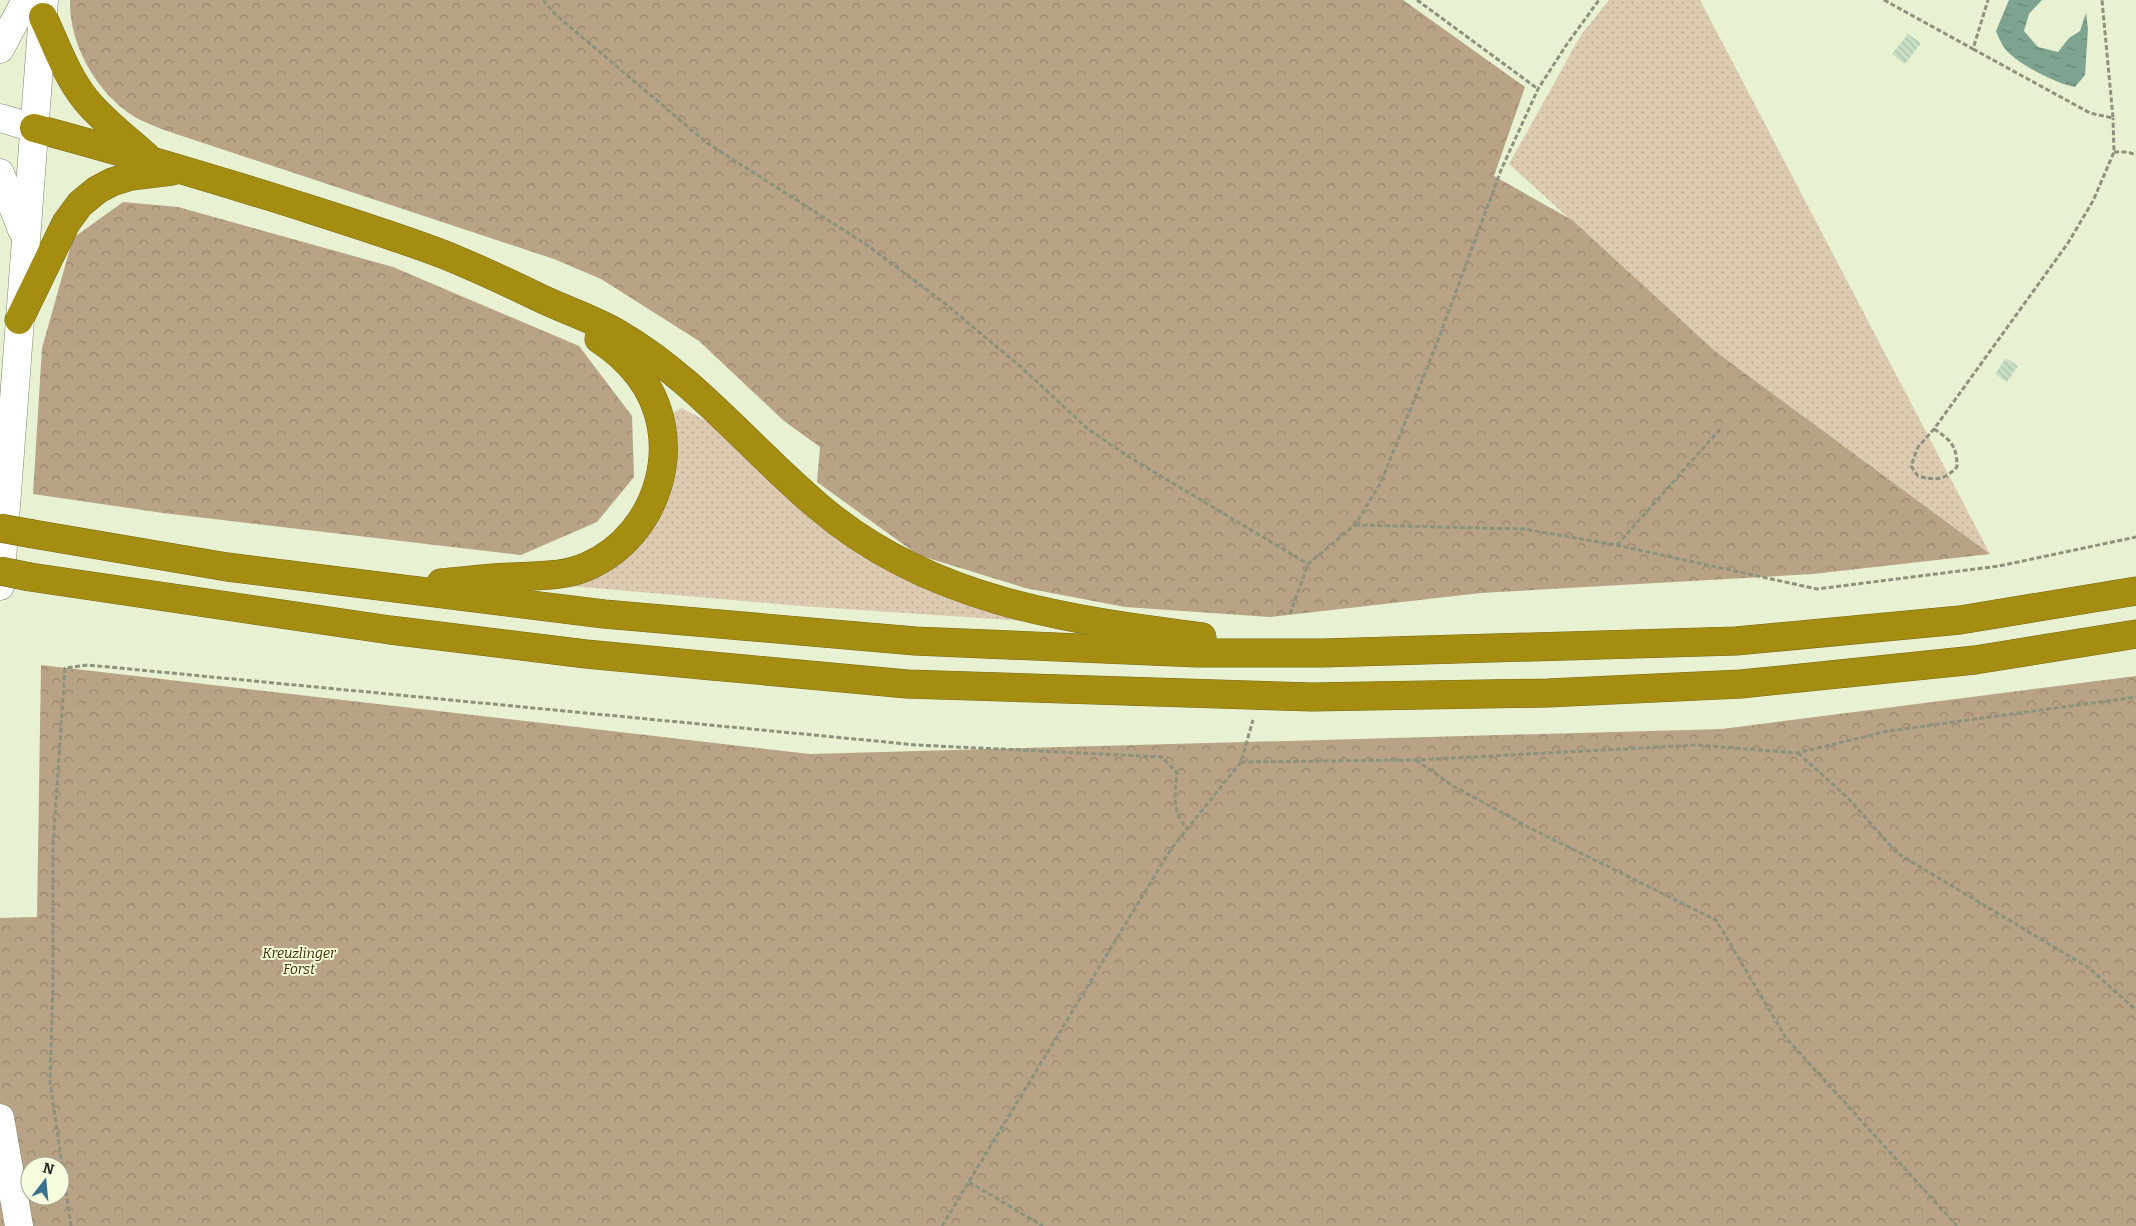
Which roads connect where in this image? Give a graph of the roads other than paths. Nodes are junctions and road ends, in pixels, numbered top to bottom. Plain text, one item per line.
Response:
1 (38, 6) edge
2 (0, 49) edge
3 (0, 118) edge
4 (34, 128) junction
5 (153, 162) junction
6 (182, 170) junction
7 (0, 173) edge
8 (26, 239) junction
9 (540, 298) junction
10 (19, 320) junction
11 (0, 528) edge
12 (0, 571) edge
13 (0, 586) edge
14 (387, 588) junction
15 (2136, 591) edge
16 (2136, 634) edge
17 (1323, 653) junction
18 (0, 1118) edge
19 (18, 1226) edge

1 - 2 main road
1 - 4 main road
1 - 5 highway
3 - 4 main road
4 - 5 highway
4 - 8 main road
5 - 6 highway
6 - 9 highway
6 - 10 highway
7 - 8 main road
8 - 10 main road
9 - 14 highway
9 - 17 highway
10 - 13 main road
11 - 14 highway, bridge
12 - 16 highway, bridge
14 - 17 highway
15 - 17 highway
18 - 19 main road

